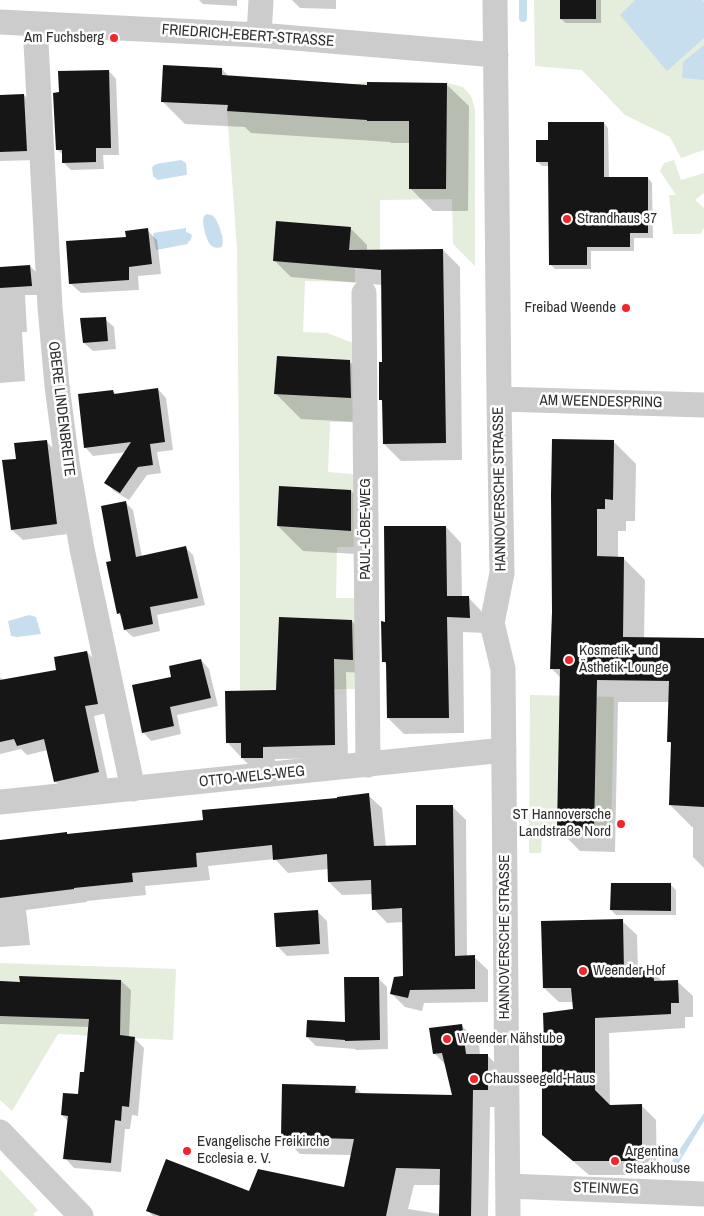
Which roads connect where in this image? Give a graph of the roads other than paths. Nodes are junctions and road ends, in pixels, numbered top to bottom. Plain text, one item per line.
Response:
1 (261, 0) edge
2 (495, 0) edge
3 (0, 22) edge
4 (35, 24) junction
5 (259, 35) junction
6 (496, 55) junction
7 (364, 293) dead end
8 (498, 399) junction
9 (704, 405) edge
10 (504, 750) junction
11 (368, 765) junction
12 (133, 789) junction
13 (0, 802) edge
14 (0, 1132) edge
15 (508, 1186) junction
16 (704, 1194) edge
17 (81, 1216) edge
18 (508, 1216) edge

1 - 5 street
2 - 6 street, HANNOVERSCHE STRASSE
3 - 4 street, FRIEDRICH-EBERT-STRASSE
4 - 5 street, FRIEDRICH-EBERT-STRASSE
4 - 12 street, OBERE LINDENBREITE
5 - 6 street, FRIEDRICH-EBERT-STRASSE
6 - 8 street, HANNOVERSCHE STRASSE
7 - 11 street, PAUL-LÖBE-WEG
8 - 9 street, AM WEENDESPRING
8 - 10 street, HANNOVERSCHE STRASSE
10 - 11 street, OTTO-WELS-WEG
10 - 15 street, HANNOVERSCHE STRASSE
11 - 12 street, OTTO-WELS-WEG
12 - 13 street, OTTO-WELS-WEG
14 - 17 street
15 - 16 street, STEINWEG
15 - 18 street, HANNOVERSCHE STRASSE

